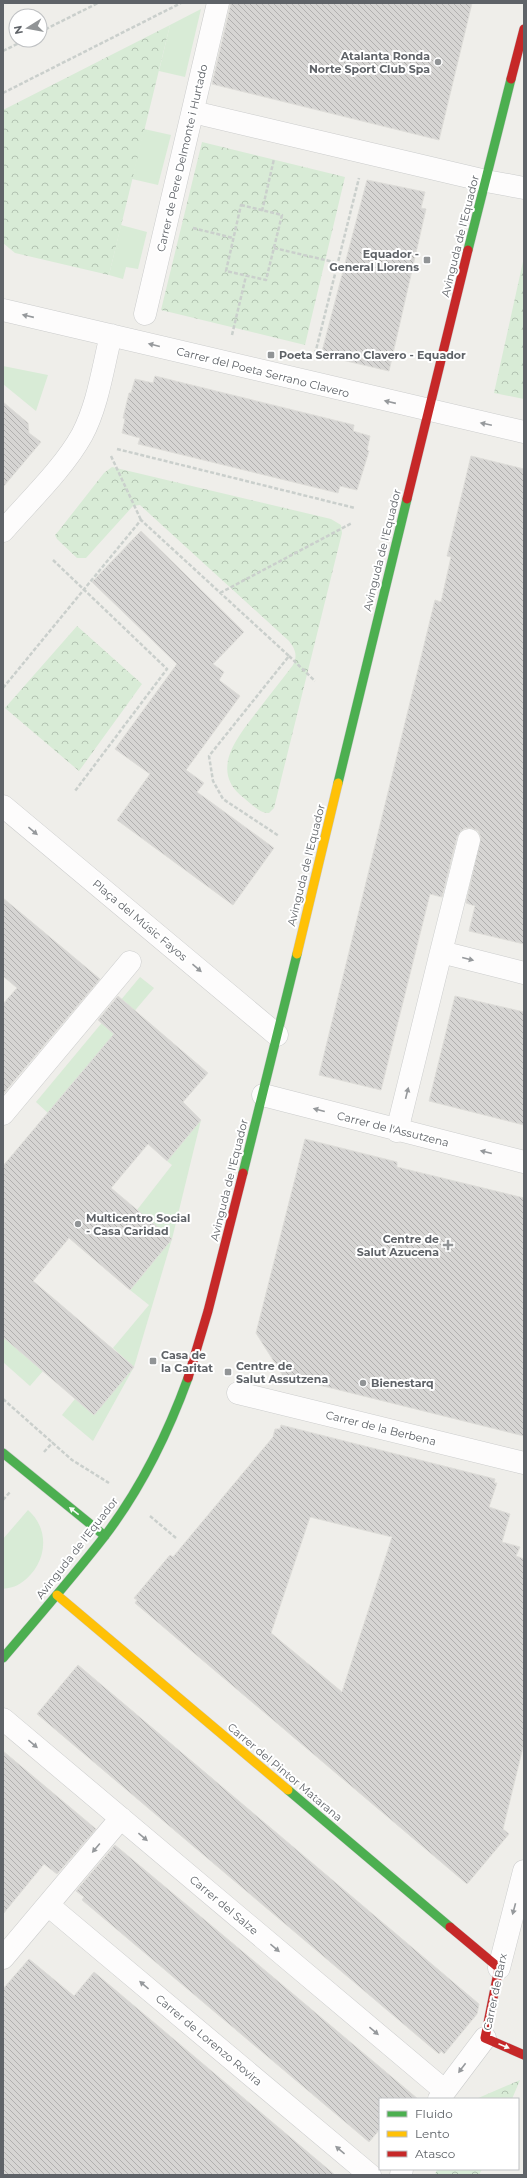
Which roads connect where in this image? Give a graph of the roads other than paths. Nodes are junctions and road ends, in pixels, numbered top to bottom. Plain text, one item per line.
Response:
1 (218, 3) edge
2 (524, 29) edge
3 (193, 112) junction
4 (486, 181) junction
5 (524, 188) edge
6 (3, 310) edge
7 (145, 314) dead end
8 (111, 335) junction
9 (428, 411) junction
10 (524, 432) edge
11 (3, 531) edge
12 (3, 806) edge
13 (469, 840) dead end
14 (441, 952) junction
15 (130, 962) dead end
16 (524, 973) edge
17 (277, 1035) junction
18 (263, 1095) junction
19 (3, 1114) edge
20 (398, 1131) junction
21 (524, 1162) edge
22 (238, 1393) dead end
23 (3, 1453) edge
24 (524, 1463) edge
25 (105, 1536) junction
26 (57, 1595) junction
27 (3, 1639) edge
28 (12, 1647) junction
29 (3, 1658) edge
30 (3, 1719) edge
31 (121, 1818) junction
32 (524, 1871) edge
33 (48, 1905) junction
34 (3, 1958) edge
35 (499, 1968) junction
36 (485, 2038) junction
37 (524, 2055) edge
38 (442, 2095) edge
39 (370, 2175) edge

1 - 3 street, Carrer de Pere Delmonte i Hurtado
2 - 4 street, Avinguda de l'Equador
3 - 4 street
3 - 7 street, Carrer de Pere Delmonte i Hurtado
4 - 5 street
4 - 9 street, Avinguda de l'Equador
8 -> 6 street, Carrer del Poeta Serrano Clavero
9 -> 8 street, Carrer del Poeta Serrano Clavero
8 - 11 street
10 -> 9 street, Carrer del Poeta Serrano Clavero
9 - 17 street, Avinguda de l'Equador
12 -> 17 street, Plaça del Músic Fayos
13 - 14 street
14 -> 16 street
20 -> 14 street
15 - 19 street
17 - 18 street, Avinguda de l'Equador
20 -> 18 street, Carrer de l'Assutzena
18 - 25 street, Avinguda de l'Equador
21 -> 20 street, Carrer de l'Assutzena
22 - 24 street, Carrer de la Berbena
25 -> 23 street
25 - 26 street, Avinguda de l'Equador
26 - 28 street, Avinguda de l'Equador
26 - 35 street, Carrer del Pintor Matarana
27 - 28 street
28 - 29 street, Avinguda de l'Equador
30 -> 31 street, Carrer del Salze
31 -> 33 street
31 -> 38 street, Carrer del Salze
32 -> 35 street, Carrer de Barx
33 - 34 street
39 -> 33 street, Carrer de Lorenzo Rovira
35 - 36 street, Carrer de Barx
36 -> 37 street
36 -> 38 street, Carrer de Barx

